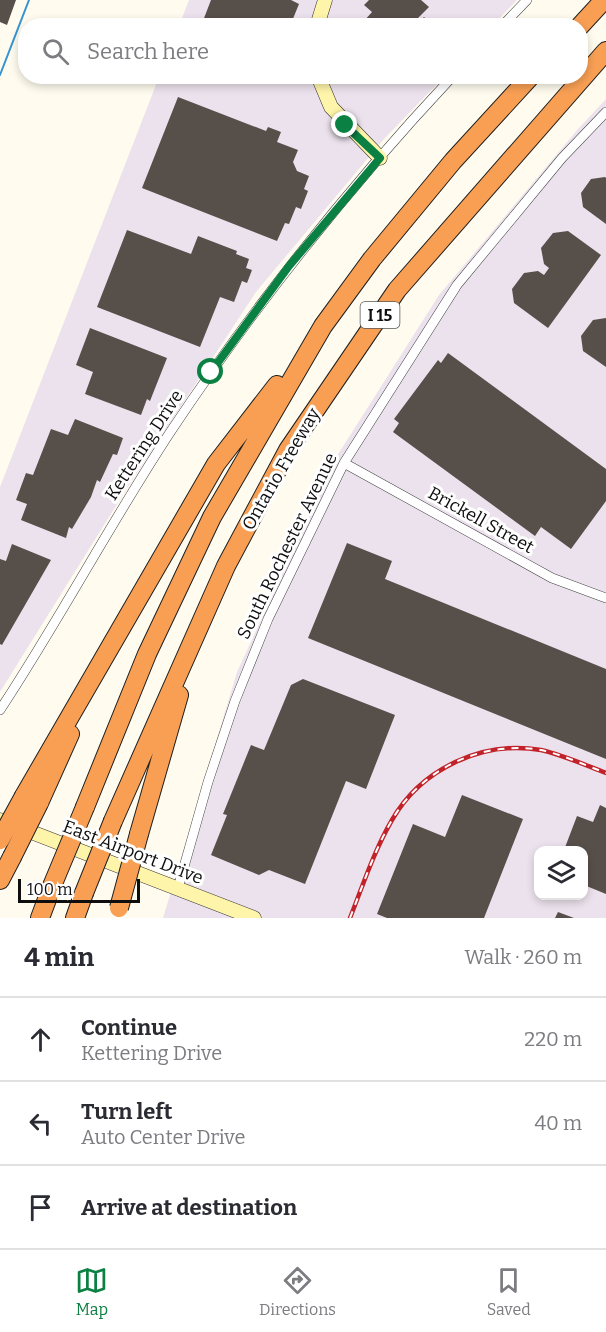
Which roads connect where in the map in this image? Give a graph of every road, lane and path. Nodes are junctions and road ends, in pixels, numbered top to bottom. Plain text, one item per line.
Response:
1 (325, 0) edge
2 (527, 0) edge
3 (604, 0) edge
4 (319, 18) edge
5 (510, 18) edge
6 (587, 18) edge
7 (606, 51) edge
8 (588, 72) edge
9 (321, 84) edge
10 (446, 84) edge
11 (524, 84) edge
12 (577, 84) edge
13 (606, 112) edge
14 (380, 158) junction
15 (323, 326) junction
16 (344, 463) junction
17 (606, 598) edge
18 (200, 624) junction
19 (0, 710) edge
20 (31, 800) junction
21 (0, 820) edge
22 (0, 840) edge
23 (0, 880) edge
24 (178, 888) junction
25 (118, 913) edge
26 (40, 918) edge
27 (75, 918) edge
28 (254, 918) edge

1 - 4 main road
2 - 5 street
3 - 6 highway
7 - 8 highway, Ontario Freeway / I 15
9 - 14 main road
10 - 14 street, Kettering Drive
11 - 15 highway, Ontario Freeway / I 15
12 - 18 highway, Ontario Freeway / I 15
13 - 16 street, South Rochester Avenue
14 - 19 street, Kettering Drive
15 - 20 highway
15 - 26 highway, Ontario Freeway / I 15, bridge
16 - 17 street, Brickell Street
16 - 24 street, South Rochester Avenue
18 - 25 highway, bridge
18 - 27 highway, Ontario Freeway / I 15, bridge
20 - 22 highway, bridge
20 - 23 highway, bridge
21 - 24 main road, East Airport Drive
24 - 28 main road, East Airport Drive

